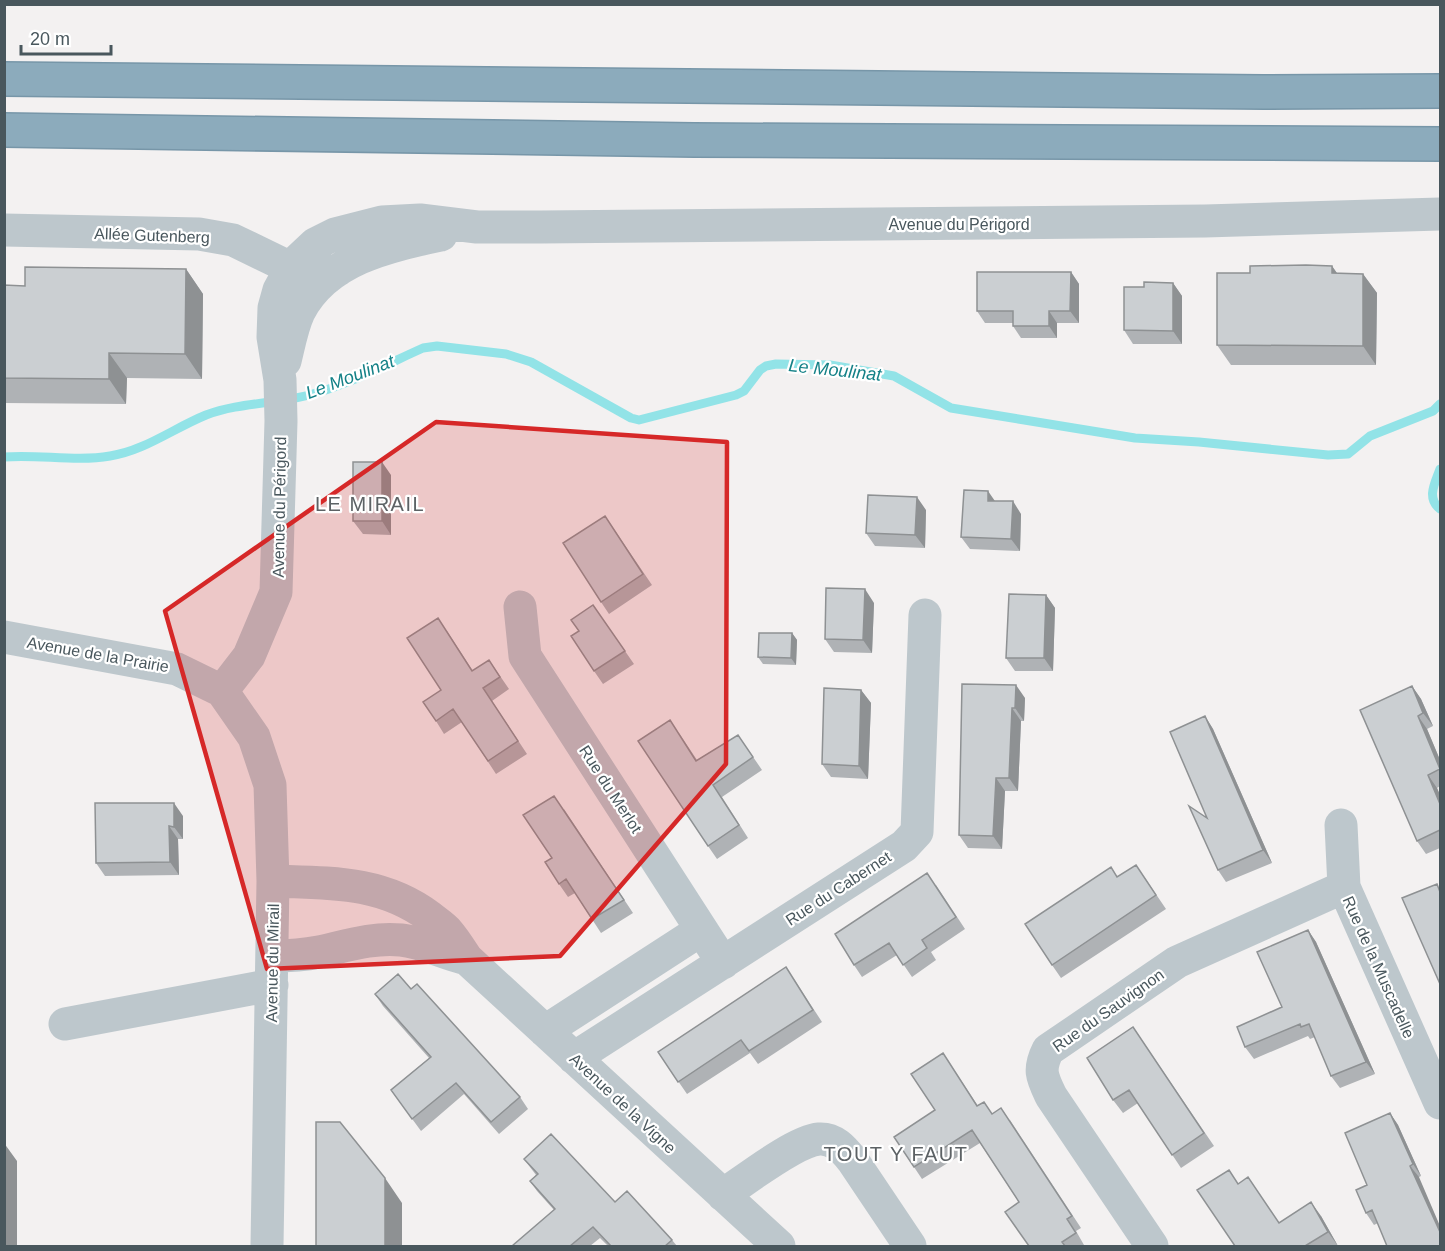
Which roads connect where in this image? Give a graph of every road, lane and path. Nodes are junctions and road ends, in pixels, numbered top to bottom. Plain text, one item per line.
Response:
1 (4, 79) edge
2 (1440, 91) edge
3 (4, 130) edge
4 (1440, 144) edge
5 (1440, 214) edge
6 (477, 226) junction
7 (4, 230) edge
8 (292, 268) junction
9 (338, 270) junction
10 (291, 336) junction
11 (280, 380) junction
12 (520, 607) dead end
13 (925, 615) dead end
14 (4, 637) edge
15 (222, 692) junction
16 (1341, 825) dead end
17 (273, 881) junction
18 (1344, 887) junction
19 (701, 930) junction
20 (467, 959) junction
21 (723, 963) junction
22 (273, 971) junction
23 (65, 1024) dead end
24 (545, 1031) junction
25 (574, 1059) junction
26 (1440, 1103) edge
27 (723, 1195) junction
28 (267, 1246) edge
29 (779, 1246) edge
30 (910, 1246) edge
31 (1152, 1246) edge

1 - 2 highway
3 - 4 highway
5 - 6 street, Avenue du Périgord
6 - 8 street, Avenue du Périgord
6 - 9 street, Avenue du Périgord
7 - 8 street, Allée Gutenberg
8 - 9 street, Allée Gutenberg
8 - 10 street
8 - 11 street, Avenue du Périgord
9 - 10 street, Avenue du Périgord
10 - 11 street, Avenue du Périgord
11 - 15 street, Avenue du Périgord
12 - 19 street, Rue du Merlot
13 - 21 street, Rue du Cabernet
14 - 15 street, Avenue de la Prairie
15 - 17 street, Avenue du Mirail
16 - 18 street, Rue de la Muscadelle
17 - 20 street, Avenue de la Vigne
17 - 22 street, Avenue du Mirail
18 - 26 street, Rue de la Muscadelle
18 - 31 street, Rue du Sauvignon
19 - 21 street, Rue du Merlot
19 - 24 street
20 - 22 street, Avenue de la Vigne
20 - 24 street, Avenue de la Vigne
21 - 25 street, Rue du Cabernet
22 - 23 street, Avenue de la Vigne
22 - 28 street, Avenue du Mirail
24 - 25 street, Avenue de la Vigne
25 - 27 street, Avenue de la Vigne
27 - 29 street, Avenue de la Vigne
27 - 30 street

